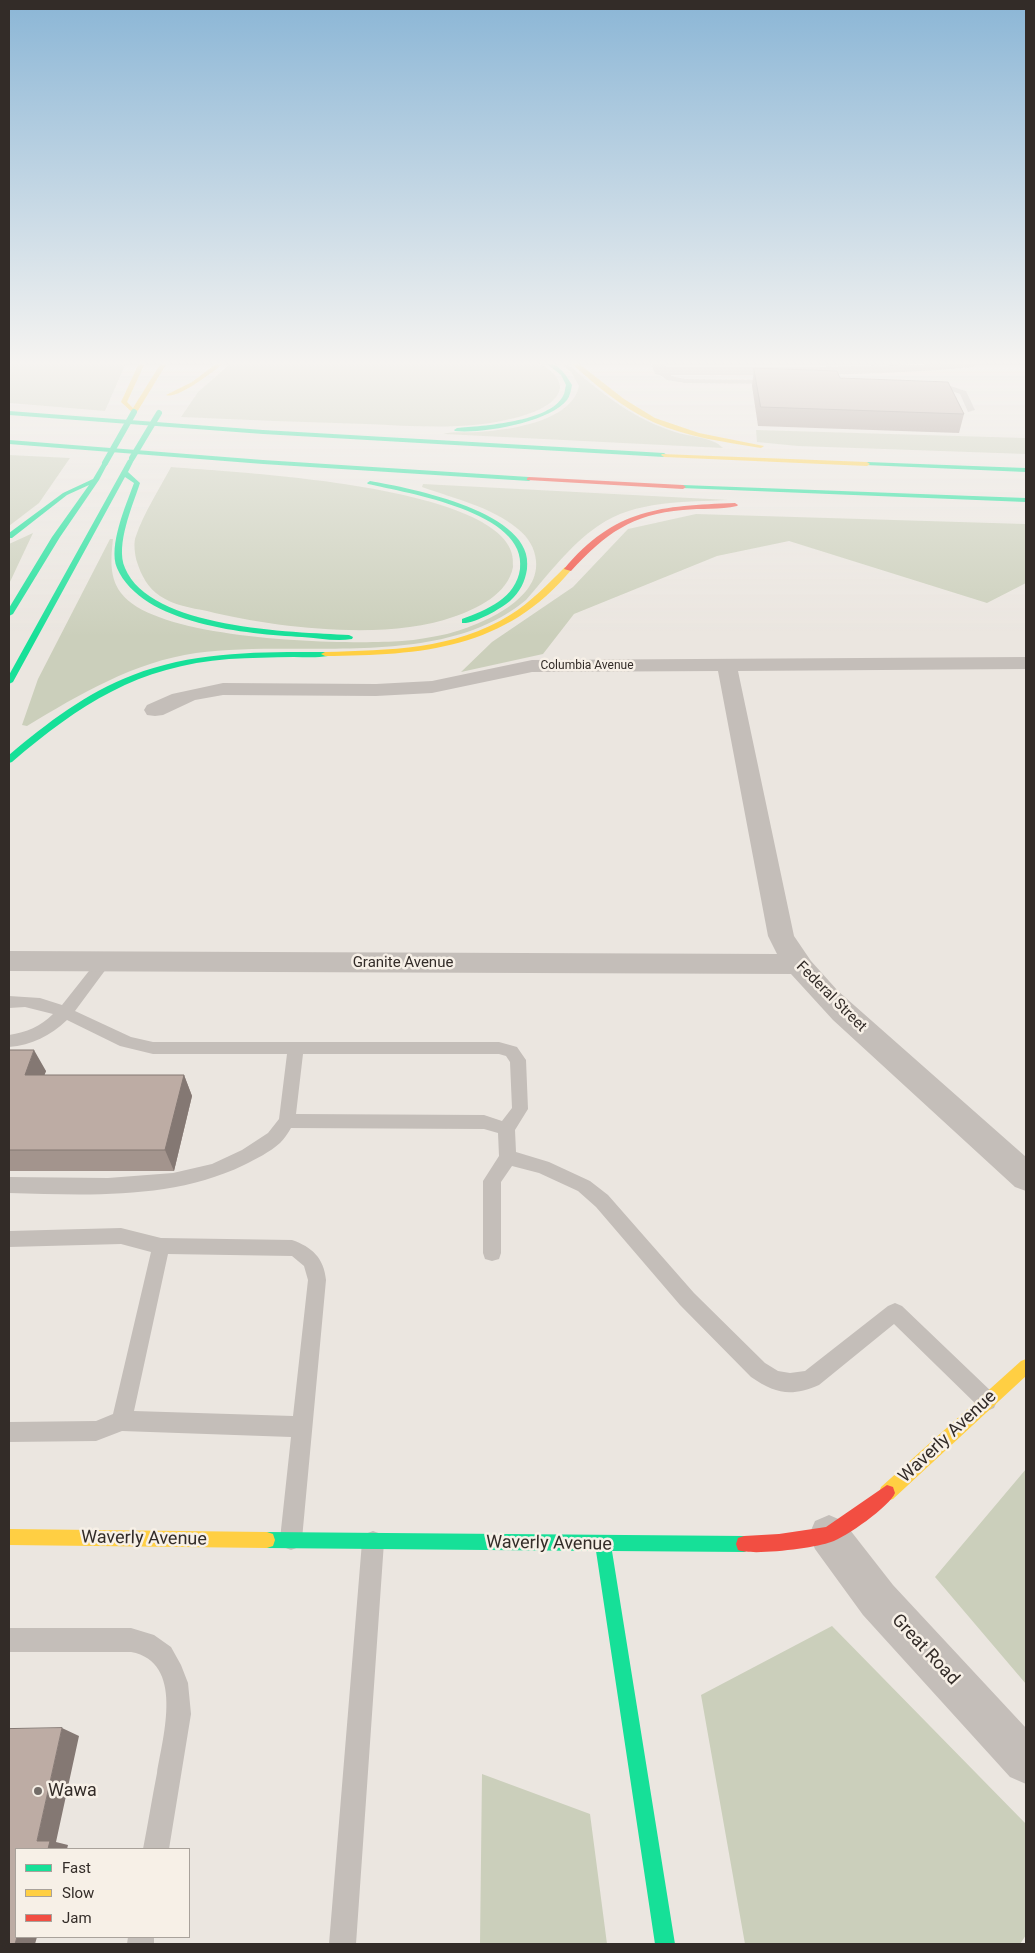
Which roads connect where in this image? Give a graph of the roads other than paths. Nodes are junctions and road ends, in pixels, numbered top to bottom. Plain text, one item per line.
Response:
1 (110, 454) edge
2 (134, 454) edge
3 (156, 454) edge
4 (634, 454) edge
5 (850, 454) edge
6 (206, 458) junction
7 (1026, 469) edge
8 (125, 473) junction
9 (343, 479) dead end
10 (96, 480) junction
11 (363, 482) dead end
12 (931, 497) junction
13 (1026, 500) edge
14 (746, 505) dead end
15 (860, 505) dead end
16 (9, 536) edge
17 (9, 614) edge
18 (453, 625) dead end
19 (364, 637) dead end
20 (1026, 663) edge
21 (727, 666) junction
22 (9, 682) edge
23 (155, 710) dead end
24 (9, 760) edge
25 (9, 961) edge
26 (105, 961) junction
27 (797, 964) junction
28 (9, 1002) edge
29 (65, 1012) junction
30 (9, 1041) edge
31 (296, 1050) junction
32 (287, 1121) junction
33 (506, 1129) junction
34 (508, 1157) junction
35 (1026, 1177) edge
36 (9, 1186) edge
37 (9, 1240) edge
38 (161, 1246) junction
39 (492, 1253) dead end
40 (1026, 1366) edge
41 (987, 1402) junction
42 (122, 1421) junction
43 (302, 1427) junction
44 (9, 1432) edge
45 (830, 1534) junction
46 (9, 1537) edge
47 (291, 1540) junction
48 (373, 1542) junction
49 (603, 1545) junction
50 (9, 1640) edge
51 (1026, 1761) edge
52 (156, 1848) edge
53 (342, 1944) edge
54 (665, 1944) edge

1 - 10 main road, bridge
2 - 8 main road, bridge
3 - 6 main road
4 - 7 main road
5 - 7 main road
6 - 9 main road
6 - 12 main road
8 - 19 main road
8 - 22 main road
10 - 16 main road
10 - 17 main road
11 - 18 main road
12 - 13 main road
12 - 15 main road
14 - 24 main road
20 - 21 street, Columbia Avenue
21 - 23 street, Columbia Avenue
21 - 27 street, Federal Street
25 - 26 street, Granite Avenue
26 - 27 street, Granite Avenue
26 - 29 lane
27 - 35 street, Federal Street
28 - 29 lane
29 - 30 lane
29 - 31 lane
31 - 32 lane
31 - 33 lane
32 - 33 lane
32 - 36 lane
33 - 34 lane
34 - 39 lane
34 - 41 lane
37 - 38 lane
38 - 42 lane
38 - 43 lane
40 - 41 main road, Waverly Avenue
41 - 45 main road, Waverly Avenue
42 - 43 lane
42 - 44 lane
43 - 47 lane
45 - 49 main road, Waverly Avenue
45 - 51 street, Great Road
46 - 47 main road, Waverly Avenue
47 - 48 main road, Waverly Avenue
48 - 49 main road, Waverly Avenue
48 - 53 lane
49 - 54 main road
50 - 52 lane

